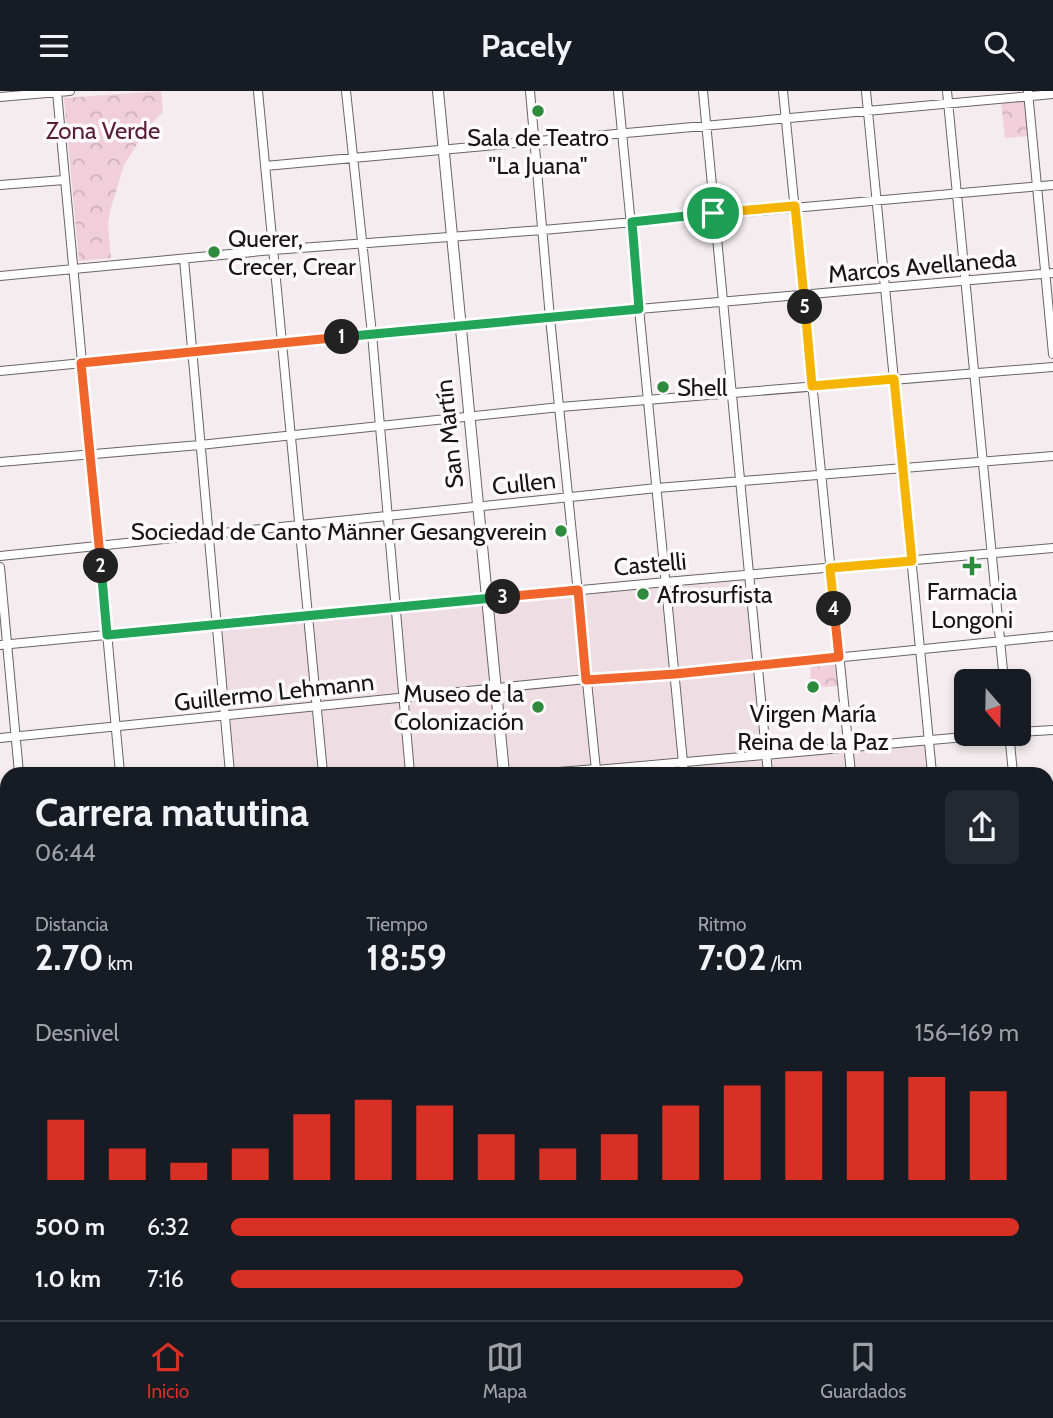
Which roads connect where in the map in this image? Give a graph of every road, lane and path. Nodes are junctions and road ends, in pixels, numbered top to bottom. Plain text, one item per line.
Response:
1 (70, 91) edge
2 (258, 91) edge
3 (346, 91) edge
4 (438, 91) edge
5 (530, 91) edge
6 (618, 91) edge
7 (702, 91) edge
8 (783, 91) edge
9 (866, 91) edge
10 (947, 91) edge
11 (57, 92) edge
12 (1028, 94) edge
13 (1053, 94) edge
14 (0, 97) edge
15 (949, 103) junction
16 (868, 111) junction
17 (786, 118) junction
18 (706, 125) junction
19 (623, 134) junction
20 (536, 142) junction
21 (443, 150) junction
22 (353, 158) junction
23 (265, 166) junction
24 (64, 180) junction
25 (0, 185) edge
26 (1053, 185) edge
27 (1037, 186) junction
28 (957, 193) junction
29 (876, 199) junction
30 (795, 206) junction
31 (713, 213) junction
32 (632, 222) junction
33 (543, 229) junction
34 (451, 237) junction
35 (363, 243) junction
36 (273, 250) junction
37 (184, 259) junction
38 (72, 269) junction
39 (1049, 273) edge
40 (0, 276) edge
41 (965, 281) junction
42 (885, 288) junction
43 (803, 296) junction
44 (724, 303) junction
45 (639, 309) junction
46 (550, 318) junction
47 (460, 326) junction
48 (372, 334) junction
49 (281, 343) junction
50 (193, 352) junction
51 (1053, 354) edge
52 (81, 363) junction
53 (1053, 367) edge
54 (0, 371) edge
55 (974, 373) junction
56 (894, 379) junction
57 (812, 386) junction
58 (732, 392) junction
59 (648, 399) junction
60 (560, 407) junction
61 (469, 416) junction
62 (380, 426) junction
63 (291, 435) junction
64 (200, 445) junction
65 (90, 454) junction
66 (1053, 456) edge
67 (0, 462) edge
68 (982, 462) junction
69 (903, 468) junction
70 (821, 475) junction
71 (740, 482) junction
72 (657, 488) junction
73 (569, 498) junction
74 (478, 507) junction
75 (387, 516) junction
76 (299, 526) junction
77 (208, 535) junction
78 (99, 546) junction
79 (1053, 548) edge
80 (991, 554) junction
81 (0, 556) edge
82 (912, 561) junction
83 (0, 567) edge
84 (830, 568) junction
85 (749, 575) junction
86 (666, 582) junction
87 (578, 590) junction
88 (486, 599) junction
89 (396, 608) junction
90 (308, 616) junction
91 (216, 625) junction
92 (107, 635) junction
93 (1053, 636) edge
94 (1000, 641) junction
95 (4, 645) edge
96 (920, 649) junction
97 (839, 657) junction
98 (758, 666) junction
99 (1003, 669) edge
100 (675, 674) junction
101 (586, 680) junction
102 (495, 689) junction
103 (404, 699) junction
104 (316, 708) junction
105 (225, 717) junction
106 (116, 727) junction
107 (1053, 730) edge
108 (1031, 732) edge
109 (15, 737) junction
110 (0, 738) edge
111 (954, 738) edge
112 (929, 740) junction
113 (1010, 746) edge
114 (848, 747) junction
115 (766, 754) junction
116 (683, 761) junction
117 (18, 767) edge
118 (119, 767) edge
119 (229, 767) edge
120 (322, 767) edge
121 (410, 767) edge
122 (503, 767) edge
123 (595, 767) edge
124 (636, 767) edge
125 (684, 767) edge
126 (767, 767) edge
127 (850, 767) edge
128 (931, 767) edge
129 (1012, 767) edge

1 - 11 street
2 - 23 street
3 - 22 street
4 - 21 main road, San Martín
5 - 20 street
6 - 19 street
7 - 18 street
8 - 17 street
9 - 16 street
10 - 15 street
11 - 14 street
11 - 24 street
12 - 13 street
12 - 15 street
12 - 27 street
15 - 16 street
15 - 28 street
16 - 17 street
16 - 29 street
17 - 18 street
17 - 30 street
18 - 19 street
18 - 31 street
19 - 20 street
19 - 32 street
20 - 21 street
20 - 33 street
21 - 22 street
21 - 34 main road, San Martín
22 - 23 street
22 - 35 street
23 - 36 street
24 - 25 street
24 - 38 street
26 - 27 street
27 - 28 street
27 - 39 street
28 - 29 street
28 - 41 street
29 - 30 street
29 - 42 street
30 - 31 street
30 - 43 street
31 - 32 street
31 - 44 street
32 - 33 street
32 - 45 street
33 - 34 street
33 - 46 street
34 - 35 street
34 - 47 main road, San Martín
35 - 36 street
35 - 48 street
36 - 37 street
36 - 49 street
37 - 38 street
37 - 50 street
38 - 40 street
38 - 52 street
39 - 41 street, Marcos Avellaneda
39 - 51 street
41 - 42 street, Marcos Avellaneda
41 - 55 street
42 - 43 street, Marcos Avellaneda
42 - 56 street
43 - 44 street, Marcos Avellaneda
43 - 57 street
44 - 45 street, Marcos Avellaneda
44 - 58 street
45 - 46 street, Marcos Avellaneda
45 - 59 street
46 - 47 street, Marcos Avellaneda
46 - 60 street
47 - 48 street, Marcos Avellaneda
47 - 61 main road, San Martín
48 - 49 street, Marcos Avellaneda
48 - 62 street
49 - 50 street, Marcos Avellaneda
49 - 63 street
50 - 52 street, Marcos Avellaneda
50 - 64 street
52 - 54 street, Marcos Avellaneda
52 - 65 street
53 - 55 street
55 - 56 street
55 - 68 street
56 - 57 street
56 - 69 street
57 - 58 street
57 - 70 street
58 - 59 street
58 - 71 street
59 - 60 street
59 - 72 street
60 - 61 street
60 - 73 street
61 - 62 street
61 - 74 main road, San Martín
62 - 63 street
62 - 75 street
63 - 64 street
63 - 76 street
64 - 65 street
64 - 77 street
65 - 67 street
65 - 78 street
66 - 68 street, Cullen
68 - 69 street, Cullen
68 - 80 street
69 - 70 street, Cullen
69 - 82 street
70 - 71 street, Cullen
70 - 84 street
71 - 72 street, Cullen
71 - 85 street
72 - 73 street, Cullen
72 - 86 street
73 - 74 street, Cullen
73 - 87 street
74 - 75 street, Cullen
74 - 88 main road, San Martín
75 - 76 street, Cullen
75 - 89 street
76 - 77 street, Cullen
76 - 90 street
77 - 78 street, Cullen
77 - 91 street
78 - 81 street, Cullen
78 - 92 street
79 - 80 street, Castelli
80 - 82 street, Castelli
80 - 94 street
82 - 84 street, Castelli
82 - 96 street
83 - 95 street
84 - 85 street, Castelli
84 - 97 street
85 - 86 street, Castelli
85 - 98 street
86 - 87 street, Castelli
86 - 100 street
87 - 88 street, Castelli
87 - 101 street
88 - 89 street, Castelli
88 - 102 main road, San Martín
89 - 90 street, Castelli
89 - 103 street
90 - 91 street, Castelli
90 - 104 street
91 - 92 street, Castelli
91 - 105 street
92 - 95 street, Castelli
92 - 106 street
93 - 94 street, Guillermo Lehmann
94 - 96 street, Guillermo Lehmann
94 - 99 street
95 - 109 street
96 - 97 street, Guillermo Lehmann
96 - 112 street
97 - 98 street, Guillermo Lehmann
97 - 114 street
98 - 100 street, Guillermo Lehmann
98 - 115 street
100 - 101 street, Guillermo Lehmann
100 - 116 street
101 - 102 street, Guillermo Lehmann
101 - 123 street
102 - 103 street, Guillermo Lehmann
102 - 122 main road, San Martín
103 - 104 street, Guillermo Lehmann
103 - 121 street
104 - 105 street, Guillermo Lehmann
104 - 120 street
105 - 106 street, Guillermo Lehmann
105 - 119 street
106 - 109 street, Guillermo Lehmann
106 - 118 street
107 - 108 street
109 - 110 street, Guillermo Lehmann
109 - 117 street
111 - 112 street
112 - 114 street
112 - 128 street
113 - 129 street
114 - 115 street
114 - 127 street
115 - 116 street
115 - 126 street
116 - 124 street
116 - 125 street

